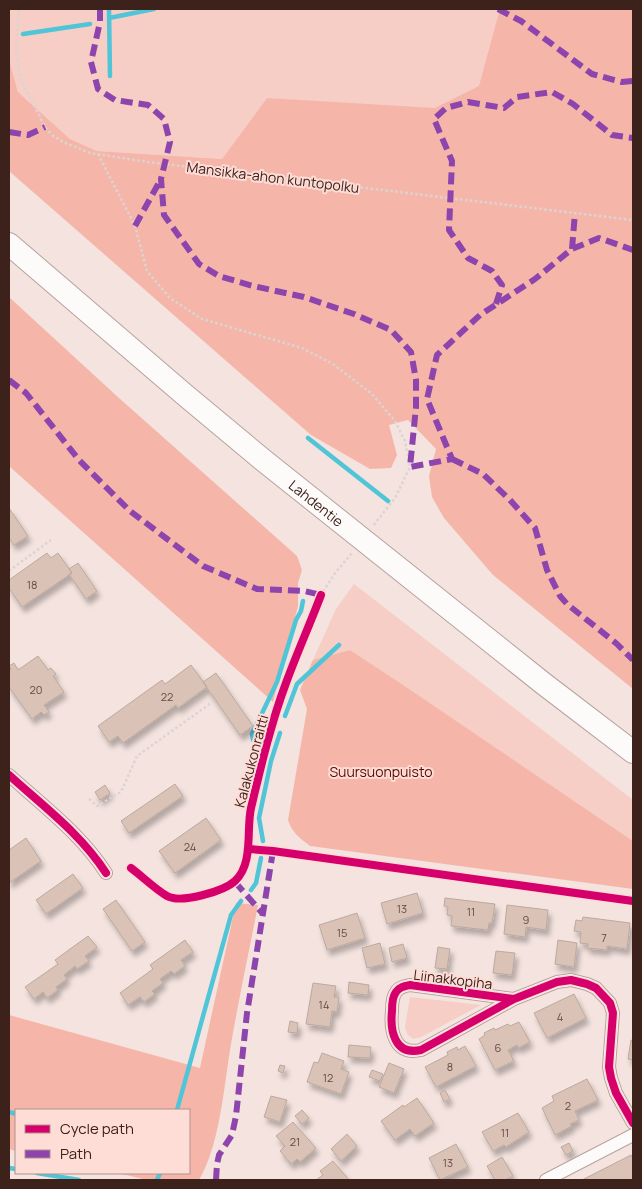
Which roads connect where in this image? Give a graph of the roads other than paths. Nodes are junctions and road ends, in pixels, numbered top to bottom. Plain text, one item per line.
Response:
1 (9, 244) edge
2 (633, 752) edge
3 (9, 775) edge
4 (106, 873) dead end
5 (514, 999) junction
6 (633, 1124) edge
7 (633, 1135) edge
8 (546, 1180) edge

1 - 2 highway, Lahdentie
3 - 4 street
5 - 5 street, Liinakkopiha
5 - 6 street, Liinakkopiha
7 - 8 street

